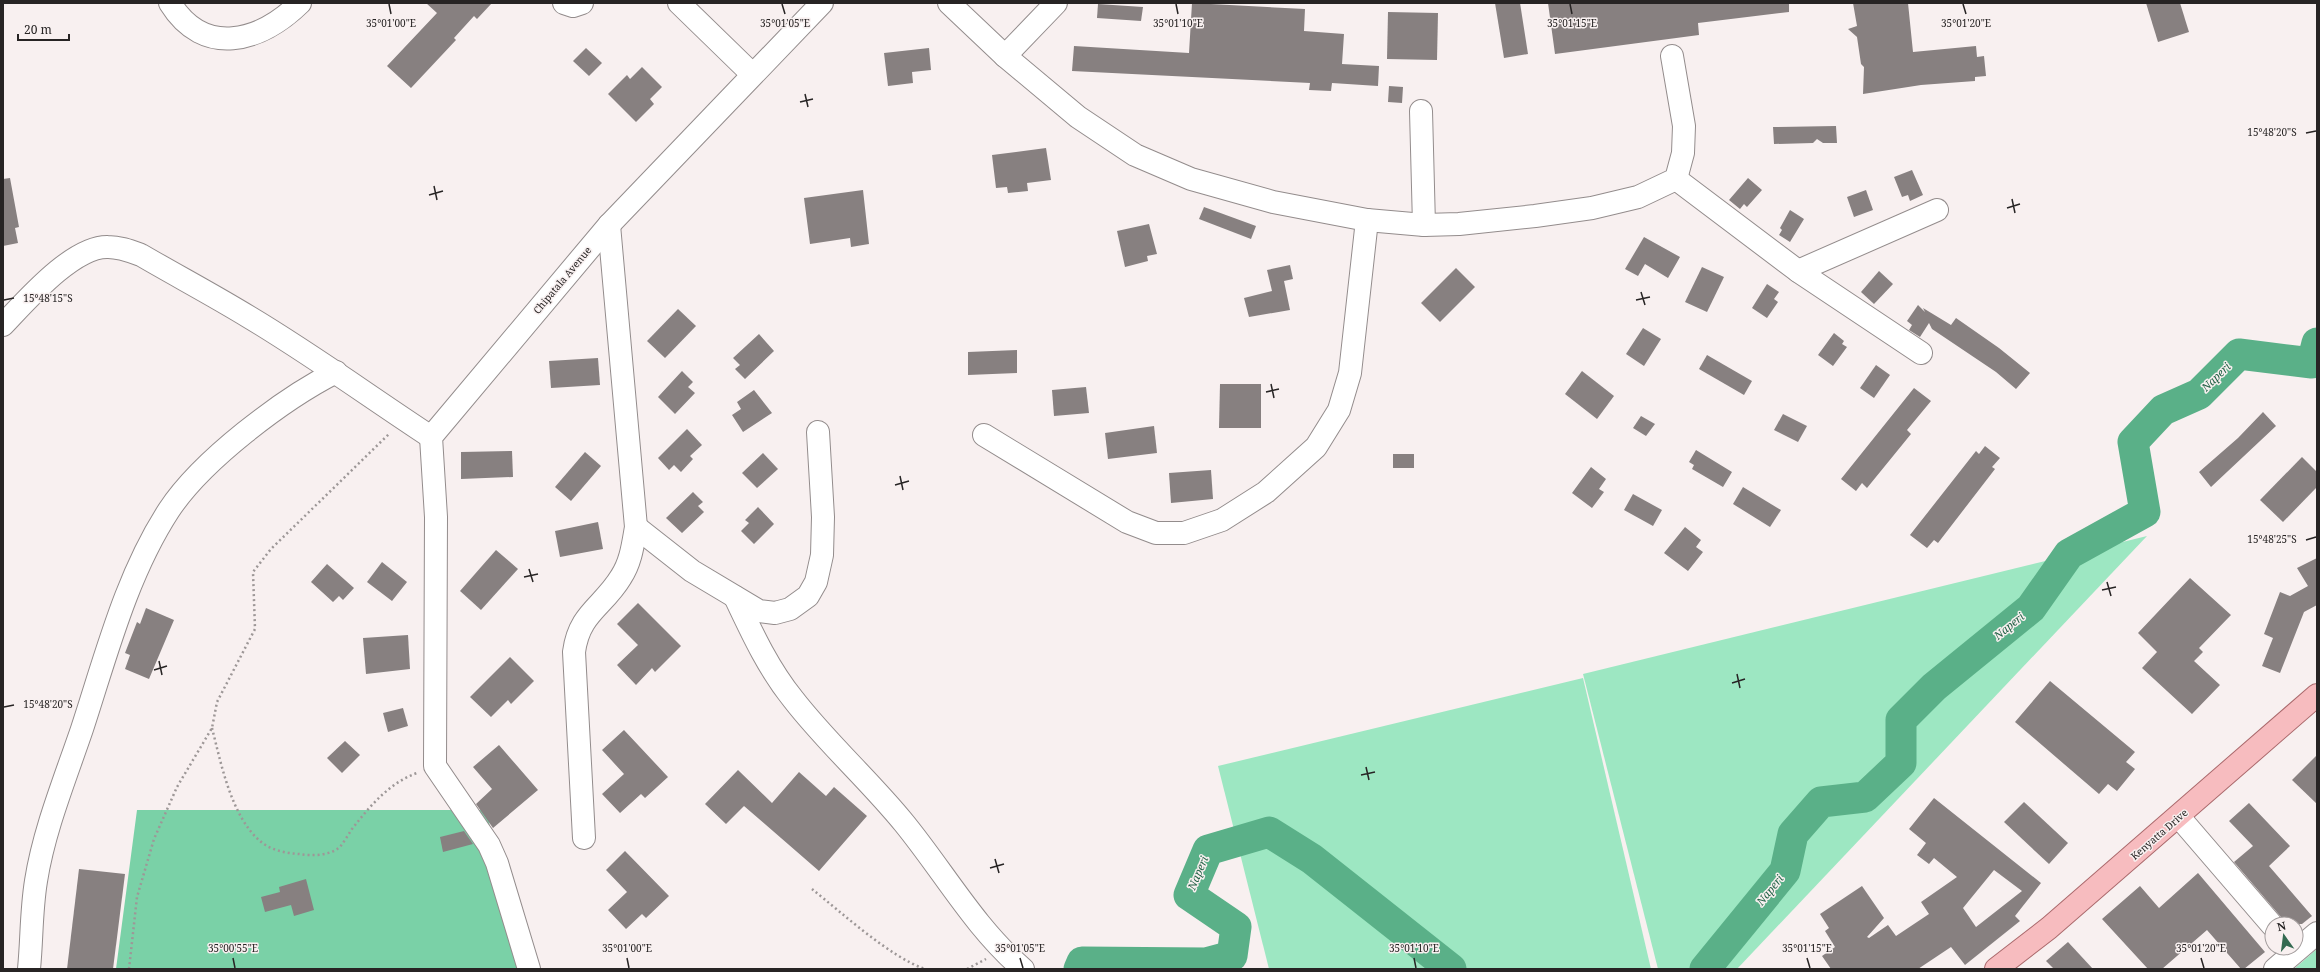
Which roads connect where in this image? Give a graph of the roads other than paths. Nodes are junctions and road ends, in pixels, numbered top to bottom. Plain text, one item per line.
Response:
1 (170, 3) edge
2 (300, 3) edge
3 (564, 3) edge
4 (582, 3) edge
5 (680, 3) edge
6 (822, 3) edge
7 (949, 3) edge
8 (1056, 3) edge
9 (1006, 56) junction
10 (1672, 56) dead end
11 (752, 74) junction
12 (1421, 111) dead end
13 (1676, 179) junction
14 (1937, 210) dead end
15 (1367, 220) junction
16 (609, 225) junction
17 (1424, 225) junction
18 (1798, 271) junction
19 (3, 325) edge
20 (1921, 353) dead end
21 (336, 372) junction
22 (818, 432) dead end
23 (984, 435) dead end
24 (431, 436) junction
25 (636, 527) junction
26 (735, 597) junction
27 (2317, 695) edge
28 (2179, 817) junction
29 (584, 838) dead end
30 (2264, 916) edge
31 (2317, 933) edge
32 (2304, 942) edge
33 (2287, 956) edge
34 (30, 969) edge
35 (529, 969) edge
36 (1023, 969) edge
37 (1996, 969) edge
38 (2275, 969) edge

1 - 2 street
3 - 4 street
5 - 11 street
6 - 11 street, Chipatala Avenue
7 - 9 street
8 - 9 street
9 - 15 street
10 - 13 street
11 - 16 street, Chipatala Avenue
12 - 17 street
13 - 17 street
13 - 18 street
14 - 18 street
15 - 17 street
15 - 23 street
16 - 24 street, Chipatala Avenue
16 - 25 street
18 - 20 street
19 - 21 street
21 - 24 street
21 - 34 street
22 - 26 street
24 - 35 street
25 - 26 street
25 - 29 street
26 - 36 street
27 - 28 main road, Kenyatta Drive
28 - 30 street
28 - 37 main road, Kenyatta Drive
31 - 32 street
33 - 38 street

